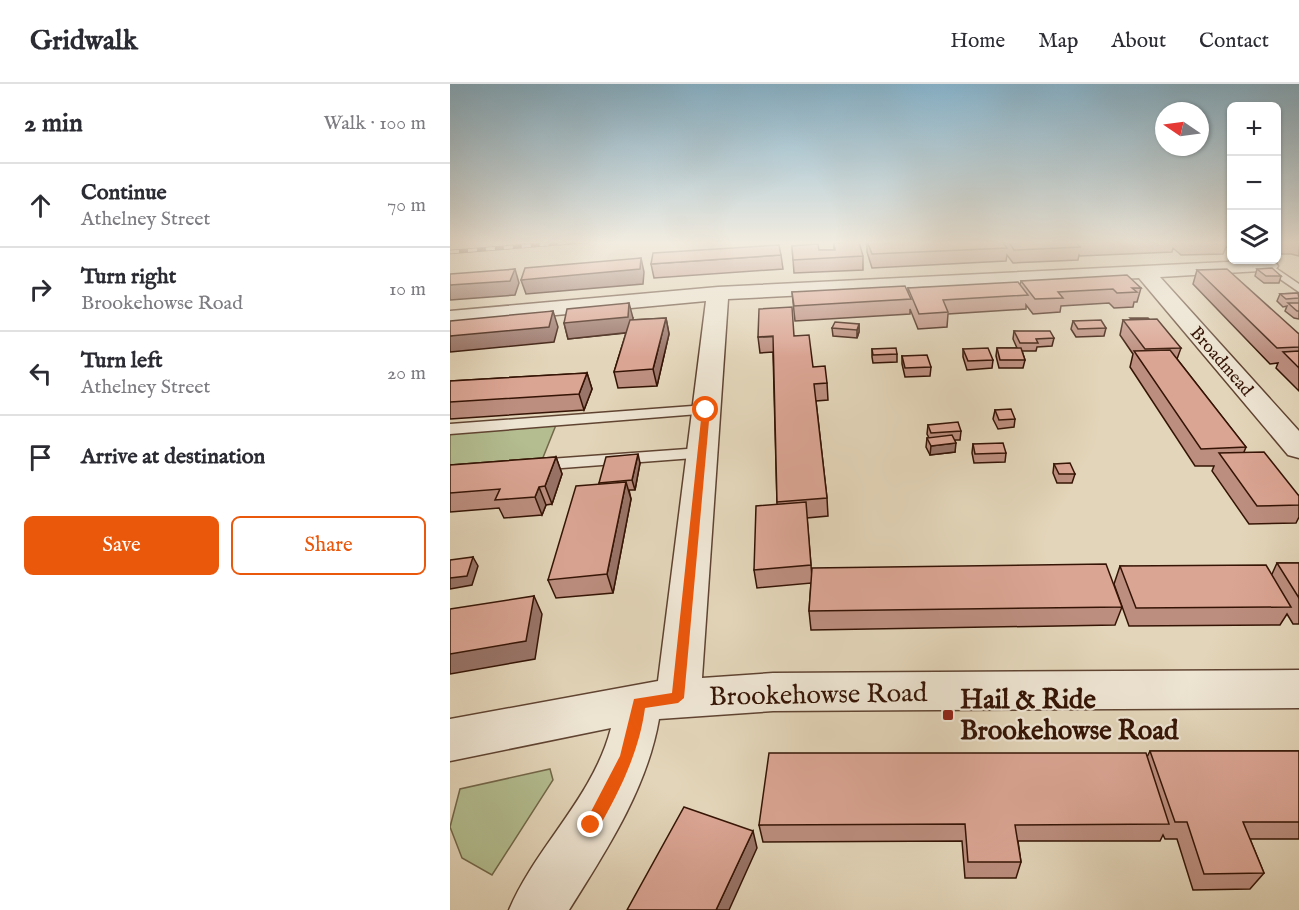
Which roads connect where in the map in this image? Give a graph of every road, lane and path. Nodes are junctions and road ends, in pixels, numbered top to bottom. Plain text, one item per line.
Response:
1 (991, 280) edge
2 (1151, 280) edge
3 (1287, 280) edge
4 (1299, 289) edge
5 (717, 293) junction
6 (450, 318) edge
7 (706, 410) junction
8 (450, 429) edge
9 (1299, 449) edge
10 (701, 453) junction
11 (522, 466) edge
12 (1299, 689) edge
13 (658, 701) junction
14 (450, 740) edge
15 (537, 910) edge

1 - 5 street
2 - 9 street, Broadmead
3 - 4 lane
5 - 6 street
5 - 7 street
7 - 8 lane
7 - 10 street
10 - 11 lane
10 - 13 street
12 - 13 street, Brookehowse Road
13 - 14 street, Brookehowse Road
13 - 15 street

